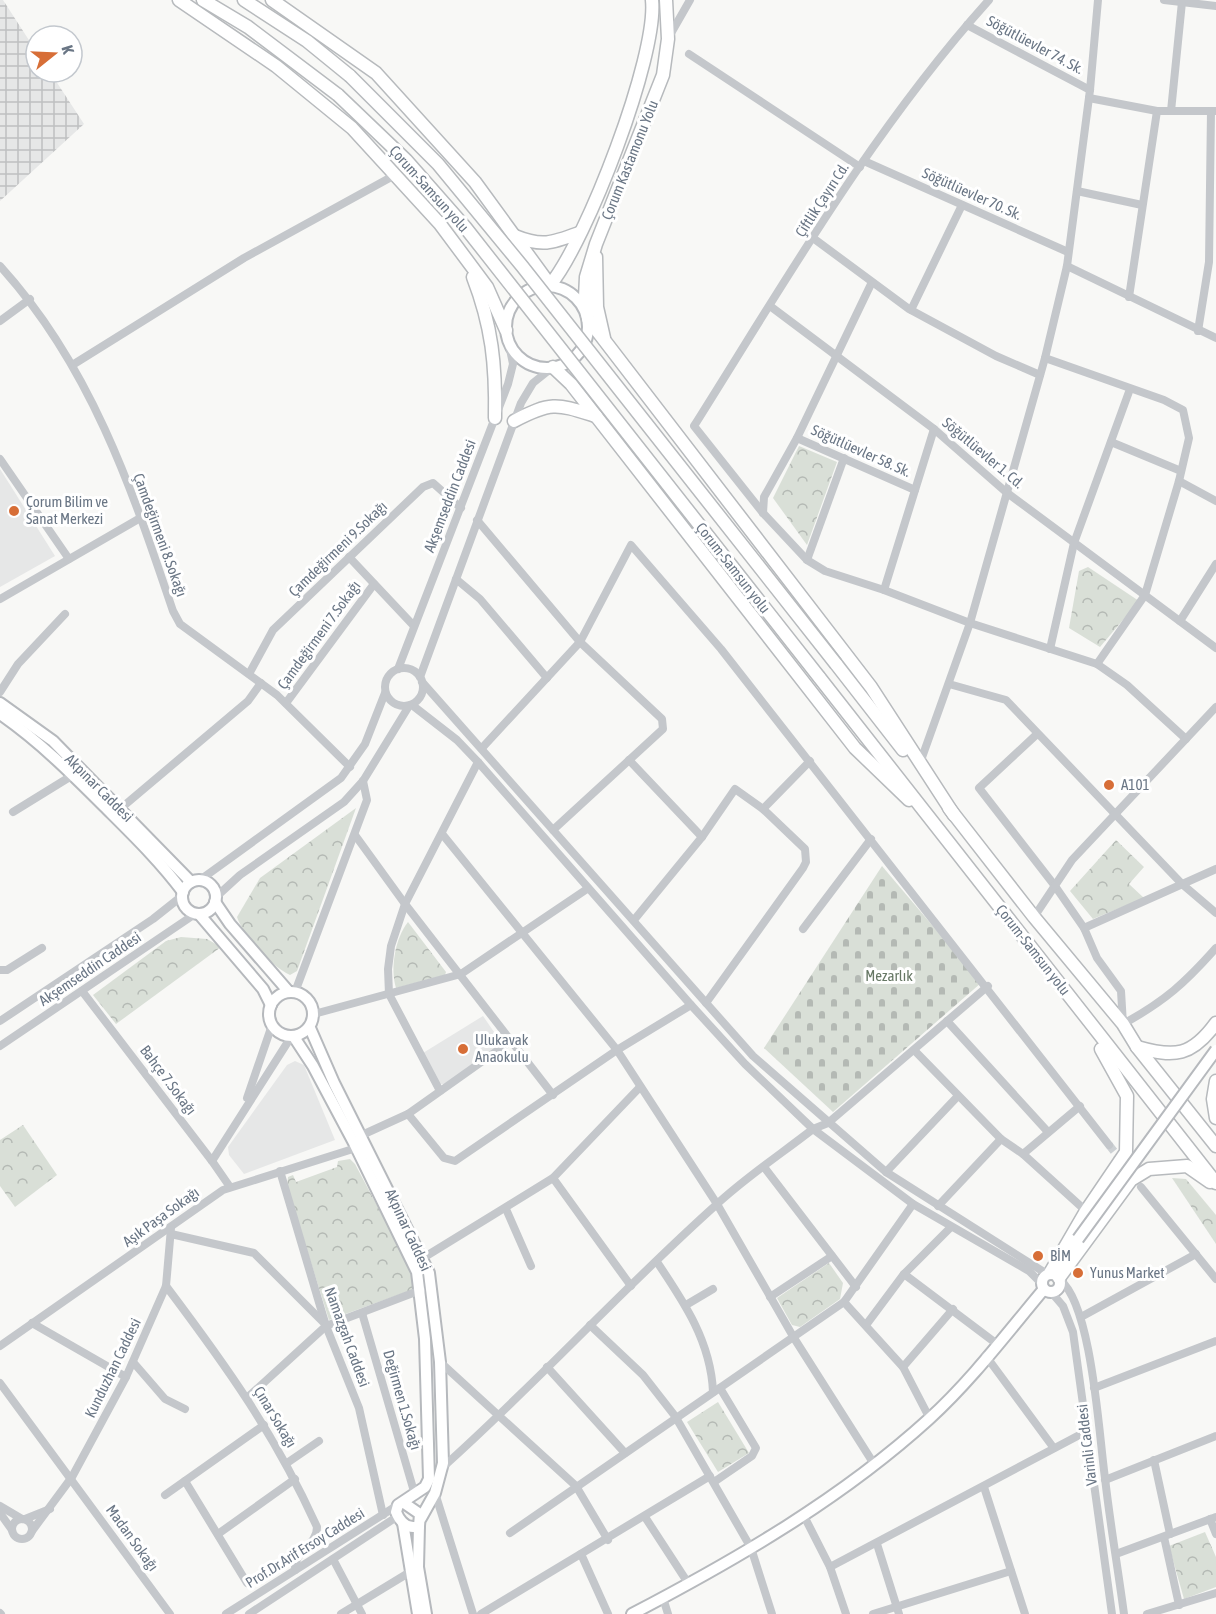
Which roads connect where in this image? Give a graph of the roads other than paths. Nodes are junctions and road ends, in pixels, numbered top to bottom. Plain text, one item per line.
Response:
1 (179, 0) edge
2 (203, 0) edge
3 (244, 0) edge
4 (272, 0) edge
5 (652, 0) edge
6 (666, 0) edge
7 (690, 0) edge
8 (989, 0) edge
9 (1088, 0) edge
10 (1164, 0) edge
11 (1170, 0) edge
12 (1098, 2) edge
13 (1182, 2) junction
14 (1216, 6) edge
15 (967, 25) junction
16 (668, 39) junction
17 (689, 54) dead end
18 (1090, 94) junction
19 (1156, 111) junction
20 (1171, 111) junction
21 (1214, 111) edge
22 (862, 164) junction
23 (395, 175) junction
24 (1077, 191) junction
25 (962, 205) junction
26 (1142, 205) junction
27 (579, 233) junction
28 (513, 235) junction
29 (813, 238) junction
30 (596, 244) junction
31 (1068, 252) junction
32 (468, 261) junction
33 (1213, 262) edge
34 (0, 266) edge
35 (1066, 266) junction
36 (872, 282) junction
37 (550, 285) junction
38 (1129, 297) junction
39 (30, 299) junction
40 (770, 306) junction
41 (911, 310) junction
42 (588, 319) junction
43 (0, 321) edge
44 (506, 330) junction
45 (1198, 331) junction
46 (1216, 338) edge
47 (605, 342) junction
48 (837, 356) junction
49 (1045, 358) junction
50 (74, 364) junction
51 (553, 368) junction
52 (1040, 375) junction
53 (1130, 389) junction
54 (596, 416) junction
55 (495, 418) junction
56 (514, 421) junction
57 (934, 429) junction
58 (797, 438) junction
59 (1111, 442) junction
60 (844, 458) junction
61 (0, 459) edge
62 (1181, 471) junction
63 (1179, 481) junction
64 (915, 490) junction
65 (1006, 492) junction
66 (1216, 501) edge
67 (461, 508) junction
68 (763, 513) junction
69 (142, 517) junction
70 (477, 520) junction
71 (1074, 543) junction
72 (349, 557) junction
73 (69, 559) junction
74 (807, 560) junction
75 (1216, 564) edge
76 (456, 579) junction
77 (374, 584) junction
78 (884, 590) junction
79 (1145, 595) junction
80 (0, 599) edge
81 (65, 614) dead end
82 (1180, 621) junction
83 (970, 623) junction
84 (413, 626) junction
85 (580, 642) junction
86 (1216, 648) edge
87 (1050, 649) junction
88 (1097, 664) junction
89 (398, 669) junction
90 (249, 674) junction
91 (547, 678) junction
92 (421, 680) junction
93 (261, 683) junction
94 (949, 684) junction
95 (0, 692) edge
96 (385, 693) junction
97 (0, 703) edge
98 (286, 703) junction
99 (411, 705) junction
100 (1216, 707) edge
101 (0, 714) edge
102 (1036, 735) junction
103 (1186, 739) junction
104 (482, 748) junction
105 (629, 760) junction
106 (810, 761) junction
107 (478, 762) junction
108 (920, 763) junction
109 (350, 767) junction
110 (73, 775) junction
111 (363, 781) junction
112 (120, 809) junction
113 (763, 809) junction
114 (13, 812) dead end
115 (954, 815) junction
116 (1115, 815) junction
117 (553, 830) junction
118 (942, 832) junction
119 (355, 835) junction
120 (443, 835) junction
121 (702, 837) junction
122 (871, 839) junction
123 (1216, 869) edge
124 (195, 881) junction
125 (1182, 884) junction
126 (1055, 886) junction
127 (587, 889) junction
128 (182, 894) junction
129 (215, 899) junction
130 (405, 904) junction
131 (1216, 913) edge
132 (197, 914) junction
133 (1034, 917) junction
134 (634, 920) junction
135 (1084, 928) junction
136 (803, 929) dead end
137 (521, 932) junction
138 (42, 948) dead end
139 (1216, 948) edge
140 (0, 970) edge
141 (461, 974) junction
142 (988, 986) junction
143 (1061, 987) junction
144 (82, 991) junction
145 (292, 992) junction
146 (388, 994) junction
147 (706, 1003) junction
148 (271, 1005) junction
149 (691, 1005) junction
150 (314, 1014) junction
151 (0, 1021) edge
152 (947, 1021) junction
153 (1216, 1023) edge
154 (1123, 1024) junction
155 (272, 1025) junction
156 (309, 1028) junction
157 (292, 1037) junction
158 (511, 1041) junction
159 (0, 1046) edge
160 (1137, 1047) junction
161 (617, 1050) junction
162 (914, 1050) junction
163 (1216, 1050) edge
164 (1216, 1081) edge
165 (640, 1088) junction
166 (440, 1091) junction
167 (554, 1095) junction
168 (957, 1097) junction
169 (1080, 1106) junction
170 (242, 1113) junction
171 (408, 1114) junction
172 (1216, 1118) edge
173 (828, 1123) junction
174 (813, 1129) junction
175 (1048, 1131) junction
176 (362, 1135) junction
177 (1001, 1138) junction
178 (1109, 1145) tunnel mouth
179 (1216, 1146) edge
180 (356, 1148) junction
181 (1023, 1154) junction
182 (212, 1161) junction
183 (764, 1167) junction
184 (280, 1171) junction
185 (886, 1172) junction
186 (553, 1178) junction
187 (1216, 1183) edge
188 (230, 1187) junction
189 (1142, 1187) dead end
190 (1216, 1188) edge
191 (717, 1204) junction
192 (913, 1204) junction
193 (938, 1206) junction
194 (506, 1209) junction
195 (1086, 1211) junction
196 (950, 1228) junction
197 (171, 1231) junction
198 (1196, 1254) junction
199 (832, 1256) junction
200 (423, 1258) junction
201 (657, 1262) junction
202 (531, 1266) dead end
203 (904, 1274) junction
204 (1216, 1279) edge
205 (1051, 1280) junction
206 (166, 1286) junction
207 (631, 1286) junction
208 (856, 1287) junction
209 (713, 1289) dead end
210 (421, 1290) junction
211 (770, 1297) junction
212 (844, 1302) junction
213 (686, 1305) junction
214 (952, 1309) junction
215 (362, 1313) junction
216 (1081, 1317) junction
217 (32, 1323) junction
218 (590, 1325) junction
219 (866, 1325) junction
220 (326, 1326) junction
221 (794, 1338) junction
222 (1216, 1341) edge
223 (997, 1344) junction
224 (0, 1346) edge
225 (986, 1356) junction
226 (133, 1362) junction
227 (440, 1362) junction
228 (547, 1367) junction
229 (903, 1368) junction
230 (126, 1377) junction
231 (0, 1383) edge
232 (1094, 1388) junction
233 (716, 1390) junction
234 (248, 1397) junction
235 (185, 1408) dead end
236 (500, 1416) junction
237 (675, 1416) junction
238 (930, 1419) junction
239 (264, 1425) junction
240 (1087, 1431) junction
241 (1216, 1436) edge
242 (319, 1441) dead end
243 (1053, 1448) junction
244 (625, 1453) junction
245 (1154, 1460) junction
246 (287, 1463) junction
247 (874, 1464) junction
248 (443, 1467) junction
249 (72, 1477) junction
250 (295, 1479) junction
251 (712, 1479) junction
252 (1105, 1480) junction
253 (185, 1481) junction
254 (576, 1486) junction
255 (984, 1487) junction
256 (435, 1493) junction
257 (165, 1495) dead end
258 (415, 1495) junction
259 (0, 1506) edge
260 (50, 1509) junction
261 (401, 1512) junction
262 (0, 1513) edge
263 (383, 1515) junction
264 (804, 1516) junction
265 (645, 1517) junction
266 (1213, 1518) edge
267 (23, 1519) junction
268 (420, 1522) junction
269 (12, 1530) junction
270 (32, 1531) junction
271 (510, 1533) dead end
272 (218, 1534) junction
273 (1216, 1534) edge
274 (1167, 1536) junction
275 (608, 1540) junction
276 (877, 1544) junction
277 (751, 1548) junction
278 (581, 1554) junction
279 (1116, 1554) junction
280 (333, 1559) junction
281 (830, 1567) junction
282 (295, 1570) junction
283 (1011, 1570) junction
284 (410, 1572) junction
285 (247, 1583) dead end
286 (688, 1583) junction
287 (1216, 1593) edge
288 (663, 1598) junction
289 (357, 1604) junction
290 (1179, 1605) junction
291 (898, 1610) edge
292 (170, 1614) edge
293 (226, 1614) edge
294 (249, 1614) edge
295 (341, 1614) edge
296 (362, 1614) edge
297 (418, 1614) edge
298 (426, 1614) edge
299 (473, 1614) edge
300 (481, 1614) edge
301 (608, 1614) edge
302 (632, 1614) edge
303 (668, 1614) edge
304 (772, 1614) edge
305 (846, 1614) edge
306 (873, 1614) edge
307 (1025, 1614) edge
308 (1112, 1614) edge
309 (1124, 1614) edge
310 (1147, 1614) edge

1 - 23 highway
2 - 118 highway, Çorum-Samsun yolu, bridge
3 - 115 highway, Çorum-Samsun yolu, bridge
4 - 28 highway
5 - 27 highway, Çorum Kastamonu Yolu
6 - 16 highway, Çorum Kastamonu Yolu
7 - 16 street
8 - 15 street, Çiftlik Çayırı Cd.
9 - 12 street
10 - 11 street
11 - 13 street
12 - 18 street
13 - 14 street
13 - 20 street
15 - 18 street, Söğütlüevler 74. Sk.
15 - 22 street, Çiftlik Çayırı Cd.
16 - 30 highway, Çorum Kastamonu Yolu
17 - 22 street, Söğütlüevler 70. Sk.
18 - 19 street, Söğütlüevler 74. Sk.
18 - 24 street
19 - 20 street, Söğütlüevler 74. Sk.
19 - 26 street
20 - 21 street, Söğütlüevler 74. Sk.
21 - 33 street
22 - 25 street, Söğütlüevler 70. Sk.
22 - 29 street, Çiftlik Çayırı Cd.
23 - 32 highway
23 - 50 street
24 - 26 street
24 - 31 street
25 - 31 street, Söğütlüevler 70. Sk.
25 - 41 street
26 - 38 street
27 - 28 highway
27 - 37 highway, Çorum Kastamonu Yolu
28 - 37 highway
29 - 36 street
29 - 40 street, Çiftlik Çayırı Cd.
30 - 42 highway, Çorum Kastamonu Yolu
30 - 47 highway
31 - 35 street
32 - 44 highway
32 - 55 highway
33 - 45 street
34 - 39 street, Çamdeğirmeni 8.Sokağı
35 - 38 street
35 - 49 street
36 - 41 street
36 - 48 street
37 - 42 main road
37 - 44 main road
38 - 45 street
39 - 43 street
39 - 50 street, Çamdeğirmeni 8.Sokağı
40 - 48 street, Söğütlüevler 1. Cd.
40 - 68 street, Çiftlik Çayırı Cd.
41 - 52 street
42 - 47 highway
42 - 51 main road
44 - 51 main road
44 - 55 street, Akşemseddin Caddesi
45 - 46 street
47 - 108 highway
48 - 57 street, Söğütlüevler 1. Cd.
48 - 58 street
49 - 52 street
49 - 53 street
50 - 69 street, Çamdeğirmeni 8.Sokağı
51 - 54 highway
51 - 56 street
52 - 65 street
53 - 59 street
53 - 62 street
54 - 56 highway
54 - 118 highway
55 - 67 street, Akşemseddin Caddesi
56 - 70 street
57 - 64 street
57 - 65 street, Söğütlüevler 1. Cd.
58 - 60 street, Söğütlüevler 58. Sk.
58 - 68 street
59 - 62 street
59 - 71 street
60 - 64 street, Söğütlüevler 58. Sk.
60 - 74 street
61 - 73 street
62 - 63 street
63 - 66 street
63 - 79 street
64 - 78 street
65 - 71 street, Söğütlüevler 1. Cd.
65 - 83 street
67 - 72 street, Çamdeğirmeni 9.Sokağı
67 - 84 street, Akşemseddin Caddesi
68 - 74 street
69 - 73 street
69 - 90 street, Çamdeğirmeni 8.Sokağı
70 - 76 street
70 - 85 street
71 - 79 street, Söğütlüevler 1. Cd.
71 - 87 street
72 - 77 street
72 - 90 street, Çamdeğirmeni 9.Sokağı
73 - 80 street
74 - 78 street
75 - 82 street
76 - 91 street
76 - 92 street
77 - 84 street
77 - 98 street, Çamdeğirmeni 7.Sokağı
78 - 83 street
79 - 82 street, Söğütlüevler 1. Cd.
79 - 88 street
81 - 95 street
82 - 86 street, Söğütlüevler 1. Cd.
83 - 87 street
83 - 94 street
84 - 89 street, Akşemseddin Caddesi
85 - 91 street
85 - 105 street
85 - 106 street
87 - 88 street
88 - 103 street
89 - 92 street
89 - 96 street
90 - 93 street, Çamdeğirmeni 8.Sokağı
91 - 104 street
92 - 99 street
92 - 104 street
93 - 98 street, Çamdeğirmeni 8.Sokağı
93 - 112 street
94 - 102 street
94 - 108 street
96 - 99 street
96 - 109 street
97 - 112 main road, Akpınar Caddesi
98 - 109 street, Çamdeğirmeni 8.Sokağı
99 - 107 street
99 - 111 street
100 - 103 street
101 - 110 main road, Akpınar Caddesi
102 - 116 street
102 - 126 street
103 - 116 street
104 - 117 street
105 - 117 street
105 - 121 street
106 - 113 street
106 - 122 street
107 - 120 street
107 - 127 street
108 - 115 highway
109 - 124 street
110 - 114 street
110 - 128 main road, Akpınar Caddesi
111 - 119 street
111 - 129 street
112 - 124 main road, Akpınar Caddesi
113 - 121 street
113 - 147 street
115 - 133 highway, Çorum-Samsun yolu
116 - 125 street
116 - 126 street
117 - 134 street
118 - 143 highway, Çorum-Samsun yolu
119 - 130 street
119 - 145 street
120 - 130 street
120 - 137 street
121 - 134 street
122 - 136 street
122 - 142 street
123 - 125 street
124 - 128 main road
124 - 129 main road
125 - 131 street
125 - 135 street
126 - 133 street
126 - 135 street
127 - 137 street
127 - 149 street
128 - 132 main road
128 - 151 street, Akşemseddin Caddesi
129 - 132 main road
129 - 145 main road
130 - 141 street
130 - 146 street
132 - 144 street, Akşemseddin Caddesi
132 - 148 main road
133 - 154 highway, Çorum-Samsun yolu
134 - 147 street
135 - 154 street
137 - 141 street
137 - 161 street
138 - 140 street
139 - 154 street
141 - 146 street
141 - 158 street
142 - 152 street
142 - 169 street
143 - 187 highway, Çorum-Samsun yolu
143 - 195 highway
144 - 159 street, Akşemseddin Caddesi
144 - 182 street, Bahçe 7.Sokağı
145 - 148 main road
145 - 150 main road
146 - 150 street
146 - 166 street
147 - 173 street
148 - 155 main road
149 - 161 street
149 - 174 street
150 - 156 main road
152 - 162 street
152 - 175 street
153 - 160 highway
154 - 160 highway, Çorum-Samsun yolu
155 - 157 main road
155 - 170 street
156 - 157 main road
156 - 176 main road, Akpınar Caddesi
157 - 170 street
157 - 180 main road, Akpınar Caddesi
158 - 166 street
158 - 167 street
160 - 179 highway, Çorum-Samsun yolu
161 - 165 street
161 - 167 street
162 - 168 street
162 - 173 street
163 - 205 main road, bridge
164 - 172 highway
165 - 186 street
165 - 191 street
166 - 171 street
167 - 171 street
168 - 177 street
168 - 185 street
169 - 175 street
169 - 178 street
170 - 182 street
171 - 176 street
173 - 174 street
173 - 185 street
174 - 183 street
174 - 192 street
175 - 181 street
176 - 200 main road, Akpınar Caddesi
177 - 181 street
177 - 193 street
180 - 184 street, Aşık Paşa Sokağı
180 - 210 main road, Akpınar Caddesi
181 - 195 street
182 - 188 street, Bahçe 7.Sokağı
183 - 191 street
183 - 199 street
184 - 188 street, Aşık Paşa Sokağı
184 - 220 street, Namazgah Caddesi
185 - 193 street
186 - 194 street
186 - 207 street
188 - 197 street, Aşık Paşa Sokağı
189 - 198 street
190 - 205 highway
191 - 201 street
191 - 211 street
192 - 196 street
192 - 208 street
193 - 205 street
194 - 200 street
194 - 202 street
195 - 205 highway
196 - 203 street
196 - 205 street
197 - 206 street, Kunduzhan Caddesi
197 - 217 street, Aşık Paşa Sokağı
197 - 220 street
198 - 204 street
198 - 216 street
199 - 208 street
199 - 211 street
200 - 227 main road, Akpınar Caddesi
201 - 207 street
201 - 213 street
203 - 214 street
203 - 219 street
205 - 216 street, Varinli Caddesi
205 - 223 main road
205 - 240 street, Varinli Caddesi
206 - 226 street, Kunduzhan Caddesi
206 - 234 street, Çınar Sokağı
207 - 218 street
208 - 212 street
209 - 213 street
210 - 215 street
210 - 258 main road, Akpınar Caddesi
211 - 221 street
212 - 219 street
212 - 221 street
213 - 233 street
214 - 223 street
214 - 229 street
215 - 220 street
215 - 258 street, Değirmen 1.Sokağı
216 - 232 street, Varinli Caddesi
217 - 224 street, Aşık Paşa Sokağı
217 - 230 street
218 - 228 street
218 - 237 street
219 - 229 street
220 - 234 street
220 - 263 street, Namazgah Caddesi
221 - 233 street
221 - 247 street
222 - 232 street
223 - 225 main road
225 - 238 main road
225 - 243 street
226 - 230 street, Kunduzhan Caddesi
226 - 235 street
227 - 236 street
227 - 248 main road, Akpınar Caddesi
228 - 236 street
228 - 244 street
229 - 238 street
230 - 249 street, Kunduzhan Caddesi
231 - 249 street, Madan Sokağı
232 - 252 street, Varinli Caddesi
233 - 237 street
233 - 251 street
234 - 239 street, Çınar Sokağı
236 - 248 street
236 - 254 street
237 - 244 street
237 - 251 street
238 - 247 main road
239 - 246 street, Çınar Sokağı
239 - 253 street
240 - 243 street
240 - 308 street, Varinli Caddesi
241 - 245 street
242 - 246 street
243 - 255 street
244 - 254 street
245 - 252 street
245 - 274 street
246 - 250 street, Çınar Sokağı
247 - 264 main road
248 - 256 main road, Akpınar Caddesi
249 - 260 street, Kunduzhan Caddesi
249 - 292 street, Madan Sokağı
250 - 272 street
250 - 282 street, Çınar Sokağı
251 - 265 street
251 - 277 street
252 - 279 street, Varinli Caddesi
253 - 257 street
253 - 272 street
254 - 271 street
254 - 275 street
255 - 276 street
255 - 283 street
256 - 268 main road, Akpınar Caddesi
256 - 299 street
258 - 261 main road, Akpınar Caddesi
259 - 267 street
260 - 267 street
260 - 270 street, Kunduzhan Caddesi
261 - 263 street, Prof.Dr.Arif Ersoy Caddesi
261 - 268 main road
261 - 268 main road
261 - 280 street, Prof.Dr.Arif Ersoy Caddesi
261 - 284 main road
262 - 269 street
263 - 282 street, Prof.Dr.Arif Ersoy Caddesi
264 - 277 main road
264 - 281 street
265 - 275 street
265 - 286 street
266 - 273 street
266 - 274 street
267 - 269 street
267 - 270 street
268 - 298 main road, Akpınar Caddesi
269 - 270 street
272 - 285 street
274 - 279 street
274 - 290 street
275 - 278 street
276 - 281 street
276 - 291 street
277 - 286 main road
277 - 304 street
278 - 300 street
278 - 301 street
279 - 309 street, Varinli Caddesi
280 - 289 street
280 - 294 street, Prof.Dr.Arif Ersoy Caddesi
281 - 305 street
282 - 293 street, Prof.Dr.Arif Ersoy Caddesi
283 - 291 street
283 - 307 street
284 - 289 street
284 - 297 main road
286 - 288 main road
287 - 290 street
288 - 302 main road
288 - 303 street
289 - 295 street
289 - 296 street
290 - 310 street
291 - 306 street

